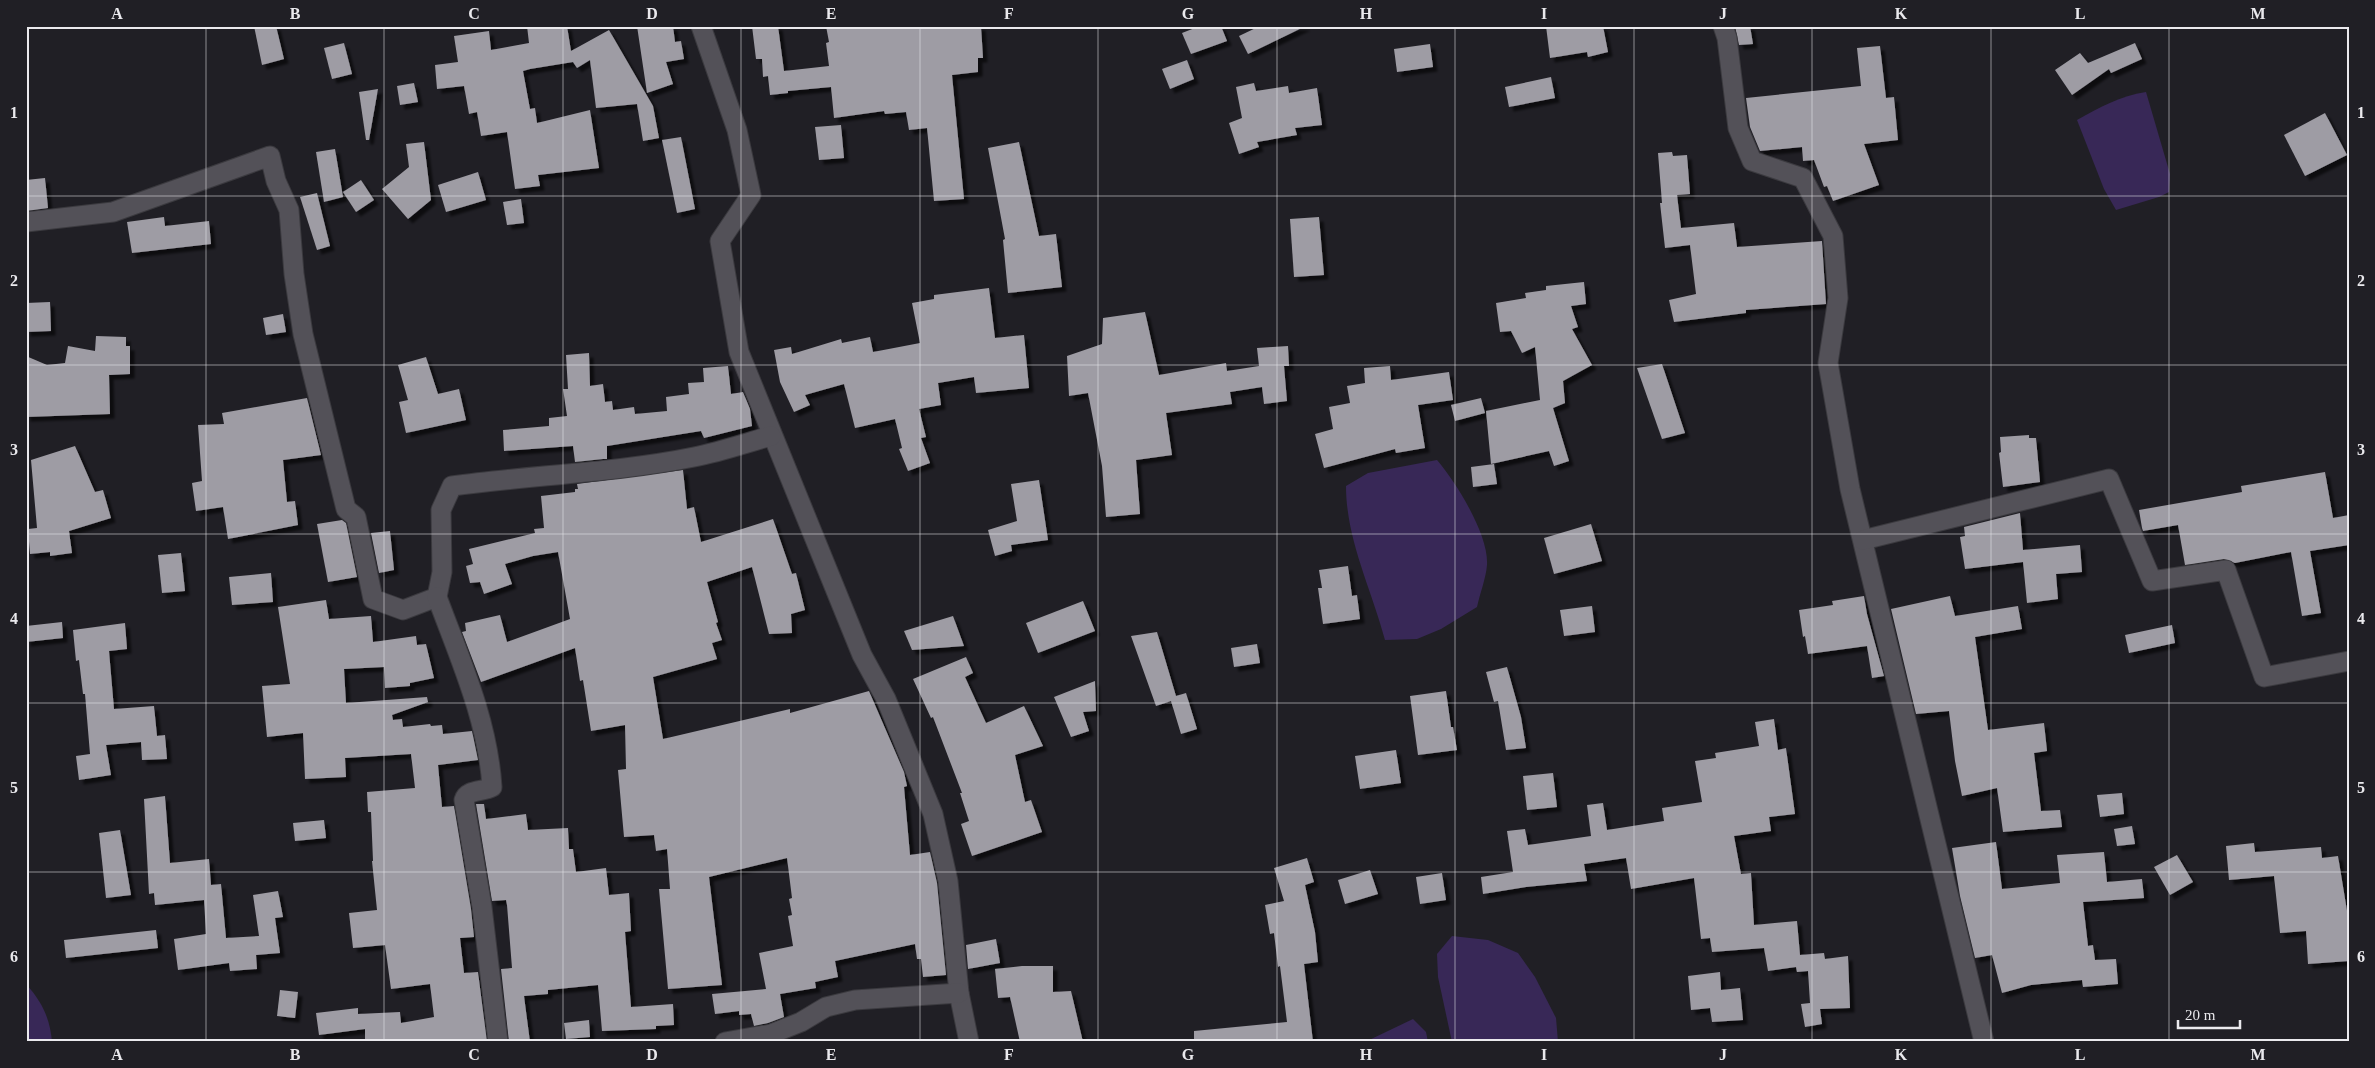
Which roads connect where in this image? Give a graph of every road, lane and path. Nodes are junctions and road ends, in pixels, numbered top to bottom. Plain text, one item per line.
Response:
1 (701, 26) edge
2 (1723, 26) edge
3 (26, 222) edge
4 (771, 436) junction
5 (1863, 540) junction
6 (437, 597) junction
7 (2349, 661) edge
8 (959, 993) junction
9 (498, 1042) edge
10 (725, 1042) edge
11 (969, 1042) edge
12 (1984, 1042) edge

1 - 4 street
2 - 5 street
3 - 6 street
4 - 6 street
4 - 8 street
5 - 7 street
5 - 12 street
6 - 9 street
8 - 10 street
8 - 11 street

